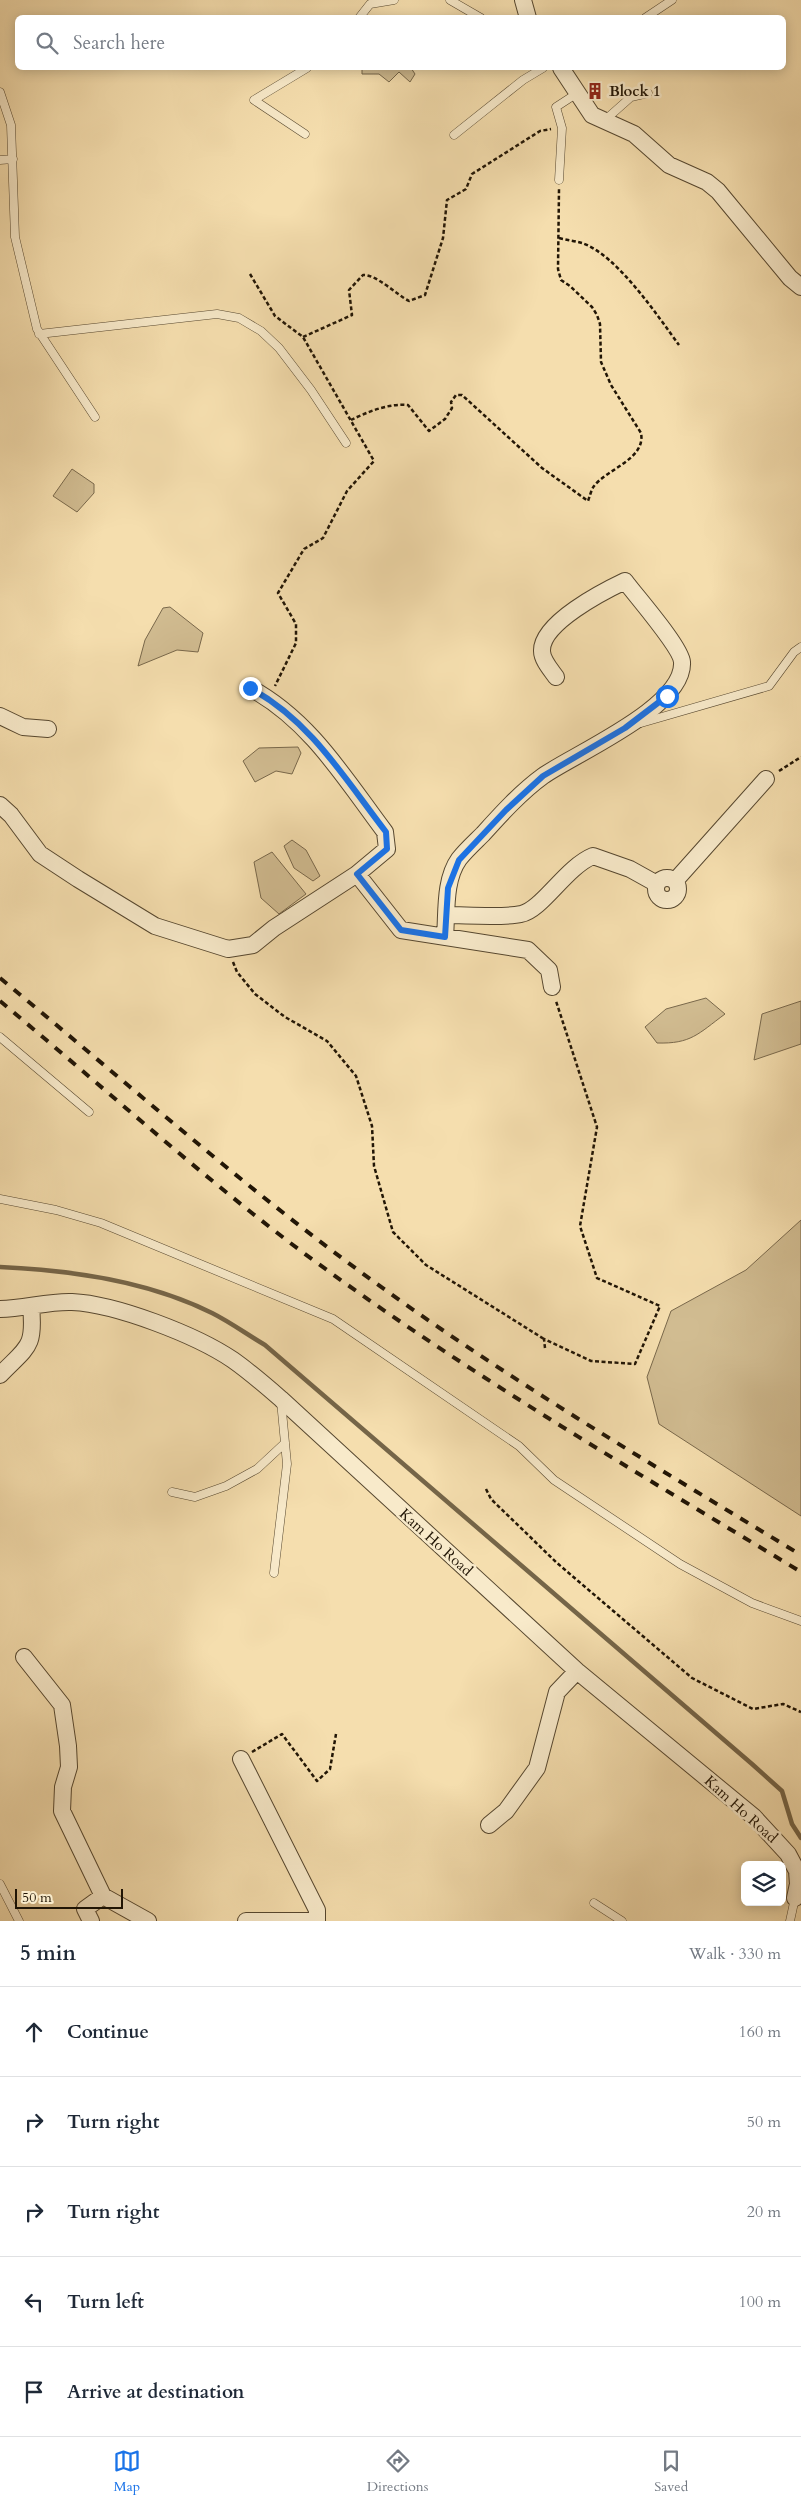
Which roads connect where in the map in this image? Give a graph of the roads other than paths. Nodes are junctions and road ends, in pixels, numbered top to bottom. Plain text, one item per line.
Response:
1 (394, 0) edge
2 (450, 0) edge
3 (522, 0) edge
4 (672, 0) edge
5 (361, 15) edge
6 (476, 15) edge
7 (526, 15) edge
8 (650, 15) edge
9 (304, 70) edge
10 (540, 70) edge
11 (565, 70) edge
12 (0, 92) edge
13 (648, 93) dead end
14 (576, 94) junction
15 (604, 121) junction
16 (304, 134) dead end
17 (454, 135) dead end
18 (13, 159) junction
19 (0, 160) edge
20 (559, 180) road end
21 (801, 287) edge
22 (39, 334) junction
23 (95, 417) dead end
24 (346, 443) dead end
25 (801, 647) edge
26 (556, 678) dead end
27 (250, 688) dead end
28 (0, 716) edge
29 (625, 728) junction
30 (48, 729) dead end
31 (766, 780) road end
32 (0, 805) edge
33 (357, 874) junction
34 (446, 915) junction
35 (445, 937) junction
36 (552, 987) road end
37 (0, 1039) edge
38 (89, 1112) dead end
39 (0, 1199) edge
40 (31, 1306) junction
41 (0, 1309) edge
42 (0, 1375) edge
43 (280, 1399) junction
44 (284, 1443) junction
45 (172, 1492) dead end
46 (274, 1573) dead end
47 (801, 1621) edge
48 (24, 1657) dead end
49 (577, 1671) junction
50 (240, 1759) road end
51 (489, 1825) dead end
52 (0, 1884) edge
53 (103, 1896) junction
54 (795, 1898) joint
55 (594, 1904) dead end
56 (19, 1921) edge
57 (91, 1921) edge
58 (148, 1921) edge
59 (246, 1921) edge
60 (622, 1921) edge
61 (790, 1921) edge

1 - 5 lane
2 - 6 lane
3 - 7 street
4 - 8 lane
9 - 16 lane
10 - 17 lane
11 - 14 street
12 - 18 lane
13 - 15 lane
14 - 15 street
14 - 20 lane
15 - 21 street
18 - 19 lane
18 - 22 lane
22 - 23 lane
22 - 24 lane
25 - 29 lane
26 - 29 street
27 - 33 street
28 - 30 street
29 - 34 street
31 - 34 street
32 - 33 street
33 - 35 street
34 - 35 street
35 - 36 street
37 - 38 lane
39 - 47 lane
40 - 41 street, Kam Ho Road
40 - 42 street
40 - 43 street, Kam Ho Road
43 - 44 lane
43 - 49 street, Kam Ho Road
44 - 45 lane
44 - 46 lane
48 - 53 street
49 - 51 street
49 - 54 street, Kam Ho Road
50 - 59 street
52 - 56 lane
53 - 57 street
53 - 58 street
54 - 61 lane
55 - 60 lane

